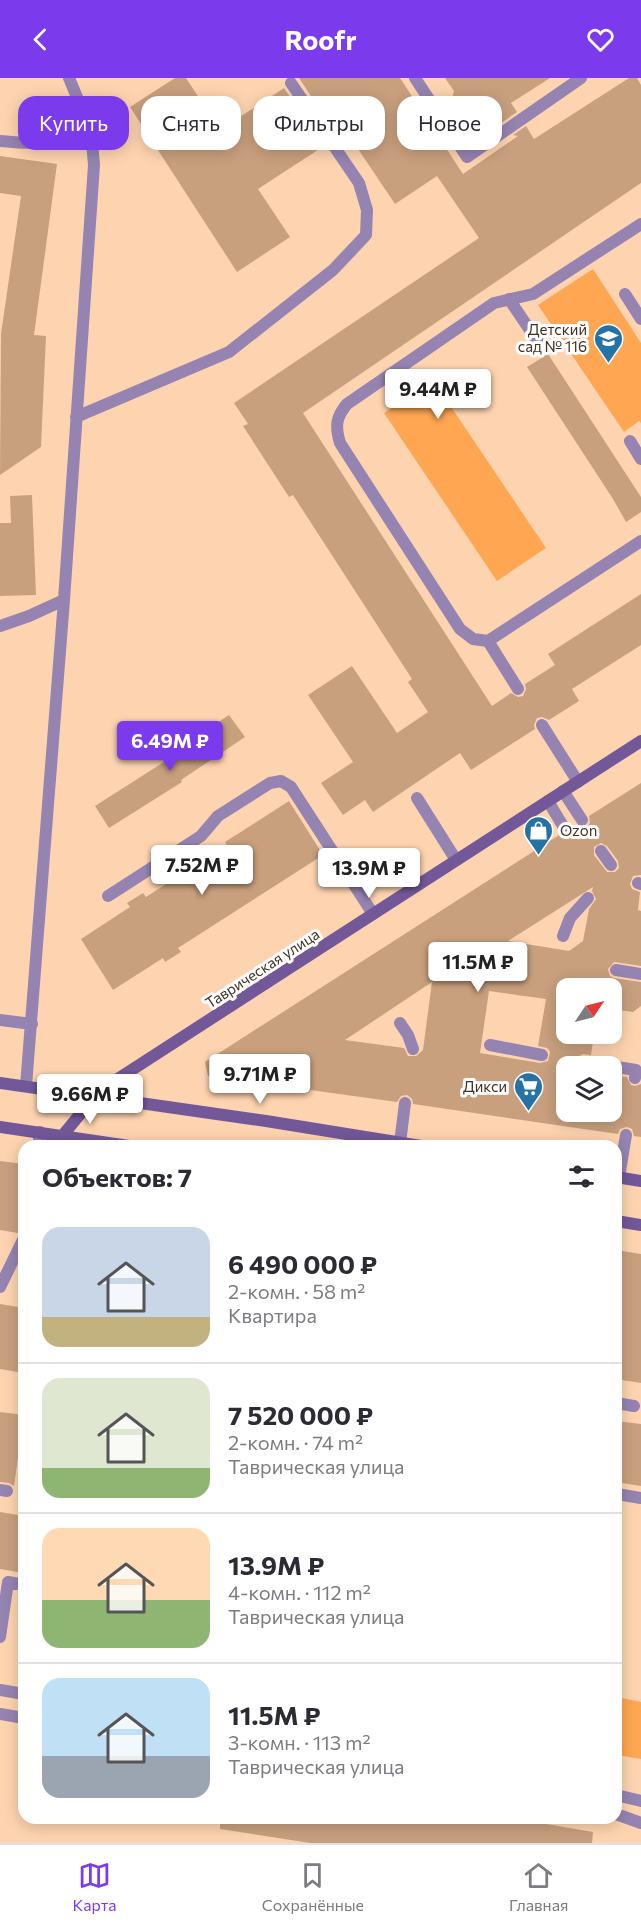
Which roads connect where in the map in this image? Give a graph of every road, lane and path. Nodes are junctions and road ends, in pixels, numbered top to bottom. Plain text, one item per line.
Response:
1 (69, 78) edge
2 (415, 78) edge
3 (581, 78) edge
4 (291, 83) dead end
5 (76, 96) edge
6 (0, 141) edge
7 (18, 143) edge
8 (93, 150) edge
9 (641, 224) edge
10 (625, 294) dead end
11 (509, 299) junction
12 (641, 319) edge
13 (538, 342) dead end
14 (76, 417) junction
15 (630, 441) dead end
16 (641, 459) edge
17 (641, 541) edge
18 (64, 600) junction
19 (0, 626) edge
20 (488, 641) junction
21 (518, 689) dead end
22 (542, 725) dead end
23 (641, 741) edge
24 (579, 782) junction
25 (563, 791) junction
26 (417, 798) dead end
27 (548, 801) junction
28 (582, 820) dead end
29 (566, 831) dead end
30 (601, 851) dead end
31 (456, 860) junction
32 (611, 866) dead end
33 (108, 896) dead end
34 (588, 898) dead end
35 (373, 914) junction
36 (562, 936) dead end
37 (616, 970) dead end
38 (641, 974) edge
39 (0, 1020) edge
40 (400, 1023) dead end
41 (32, 1024) junction
42 (490, 1045) dead end
43 (413, 1049) dead end
44 (542, 1055) dead end
45 (622, 1068) edge
46 (635, 1078) dead end
47 (0, 1083) edge
48 (26, 1086) junction
49 (95, 1096) junction
50 (405, 1103) dead end
51 (0, 1127) edge
52 (40, 1132) junction
53 (63, 1135) junction
54 (626, 1135) dead end
55 (39, 1140) edge
56 (93, 1140) edge
57 (382, 1140) edge
58 (400, 1140) edge
59 (622, 1156) edge
60 (622, 1178) edge
61 (641, 1181) edge
62 (622, 1222) edge
63 (641, 1225) edge
64 (18, 1250) edge
65 (0, 1287) edge
66 (622, 1404) edge
67 (634, 1406) dead end
68 (622, 1495) edge
69 (641, 1498) edge
70 (18, 1584) edge
71 (0, 1637) edge
72 (0, 1690) edge
73 (18, 1693) edge
74 (0, 1714) edge
75 (18, 1717) edge
76 (622, 1796) edge
77 (641, 1801) edge
78 (622, 1817) edge
79 (641, 1823) edge

1 - 5 street
2 - 3 street
4 - 14 street
6 - 7 street
8 - 14 street
9 - 11 street
10 - 12 street
11 - 13 street
11 - 20 street
14 - 18 street
15 - 16 street
17 - 20 street
18 - 19 street
18 - 41 street
20 - 21 street
22 - 24 street
23 - 24 street, Таврическая улица
24 - 25 street, Таврическая улица
25 - 27 street, Таврическая улица
25 - 28 street
26 - 31 street
27 - 29 street
27 - 31 street, Таврическая улица
30 - 32 street
31 - 35 street, Таврическая улица
33 - 35 street
34 - 36 street
35 - 49 street, Таврическая улица
37 - 38 street
39 - 41 street
40 - 43 street
41 - 48 street
42 - 44 street
45 - 46 street
47 - 48 street
48 - 49 street
49 - 53 street, Таврическая улица
49 - 57 street
50 - 58 street
51 - 52 street
52 - 53 street
52 - 55 street
53 - 56 street
54 - 59 street
60 - 61 street
62 - 63 street
64 - 65 street
66 - 67 street
68 - 69 street
70 - 71 street
72 - 73 street
74 - 75 street
76 - 77 street
78 - 79 street

